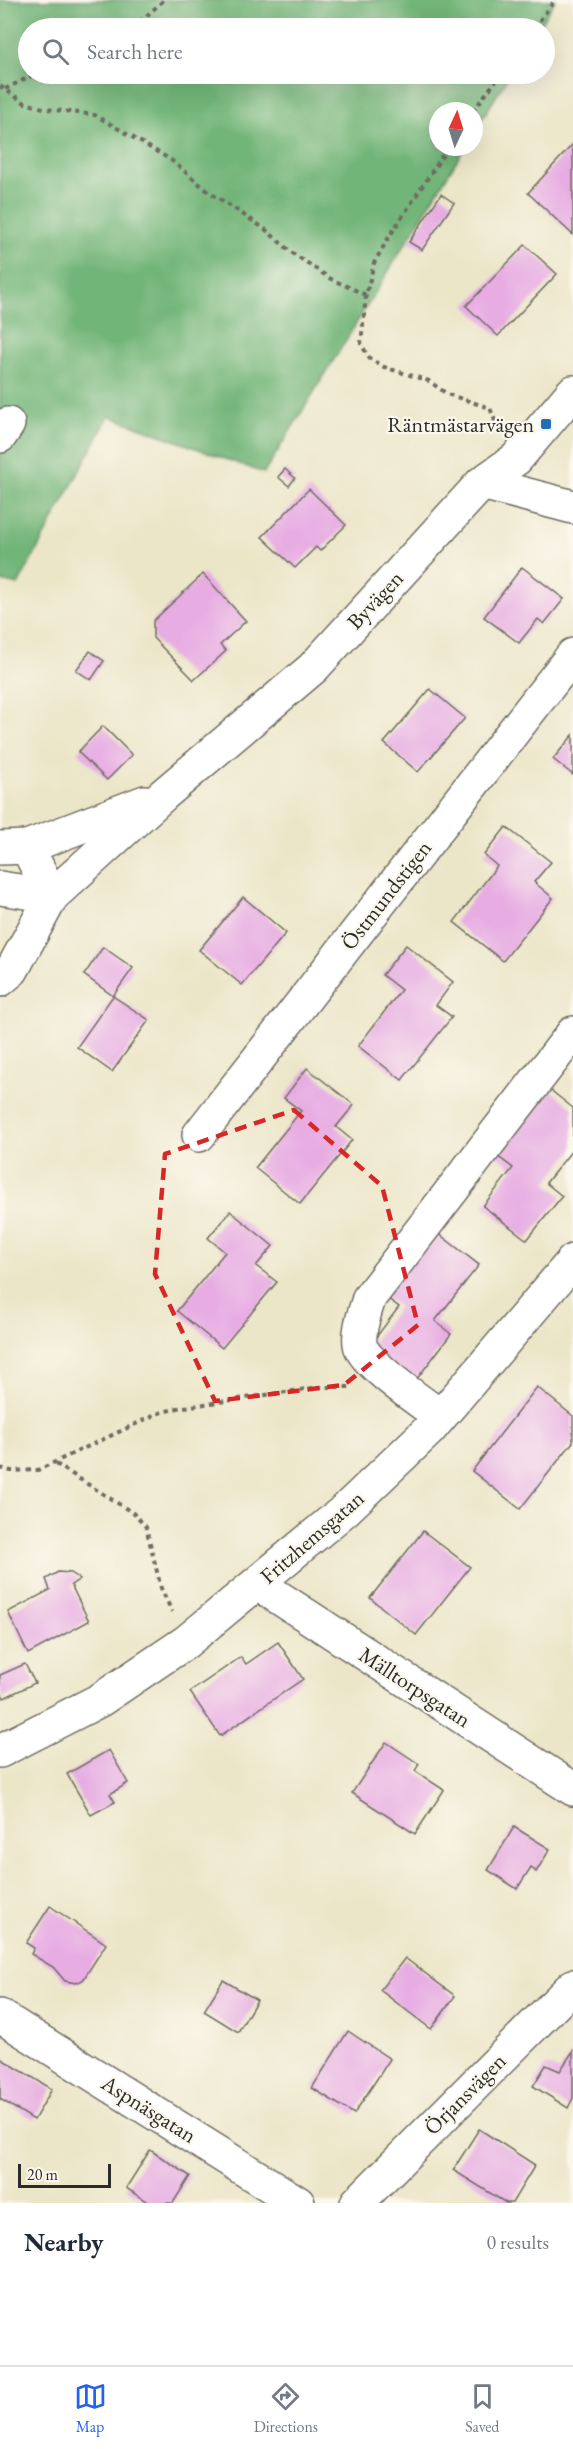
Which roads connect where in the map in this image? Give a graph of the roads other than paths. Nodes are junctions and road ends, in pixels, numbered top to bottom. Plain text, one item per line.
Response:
1 (573, 392) edge
2 (482, 483) junction
3 (573, 507) edge
4 (573, 655) edge
5 (163, 795) junction
6 (14, 848) edge
7 (0, 888) edge
8 (52, 896) junction
9 (0, 980) edge
10 (573, 1034) edge
11 (199, 1135) dead end
12 (573, 1261) edge
13 (440, 1416) junction
14 (258, 1584) junction
15 (0, 1752) edge
16 (573, 1789) edge
17 (573, 1986) edge
18 (0, 2016) edge
19 (298, 2203) edge
20 (357, 2203) edge

1 - 2 street, Byvägen
2 - 3 street
2 - 5 street, Byvägen
4 - 11 street, Östmundstigen
5 - 6 street, Byvägen
5 - 8 street, Byvägen
6 - 8 street
7 - 8 street
8 - 9 street, Byvägen
10 - 13 street
12 - 13 street, Fritzhemsgatan
13 - 14 street, Fritzhemsgatan
14 - 15 street, Fritzhemsgatan
14 - 16 street, Mälltorpsgatan
17 - 20 street, Örjansvägen
18 - 19 street, Aspnäsgatan

